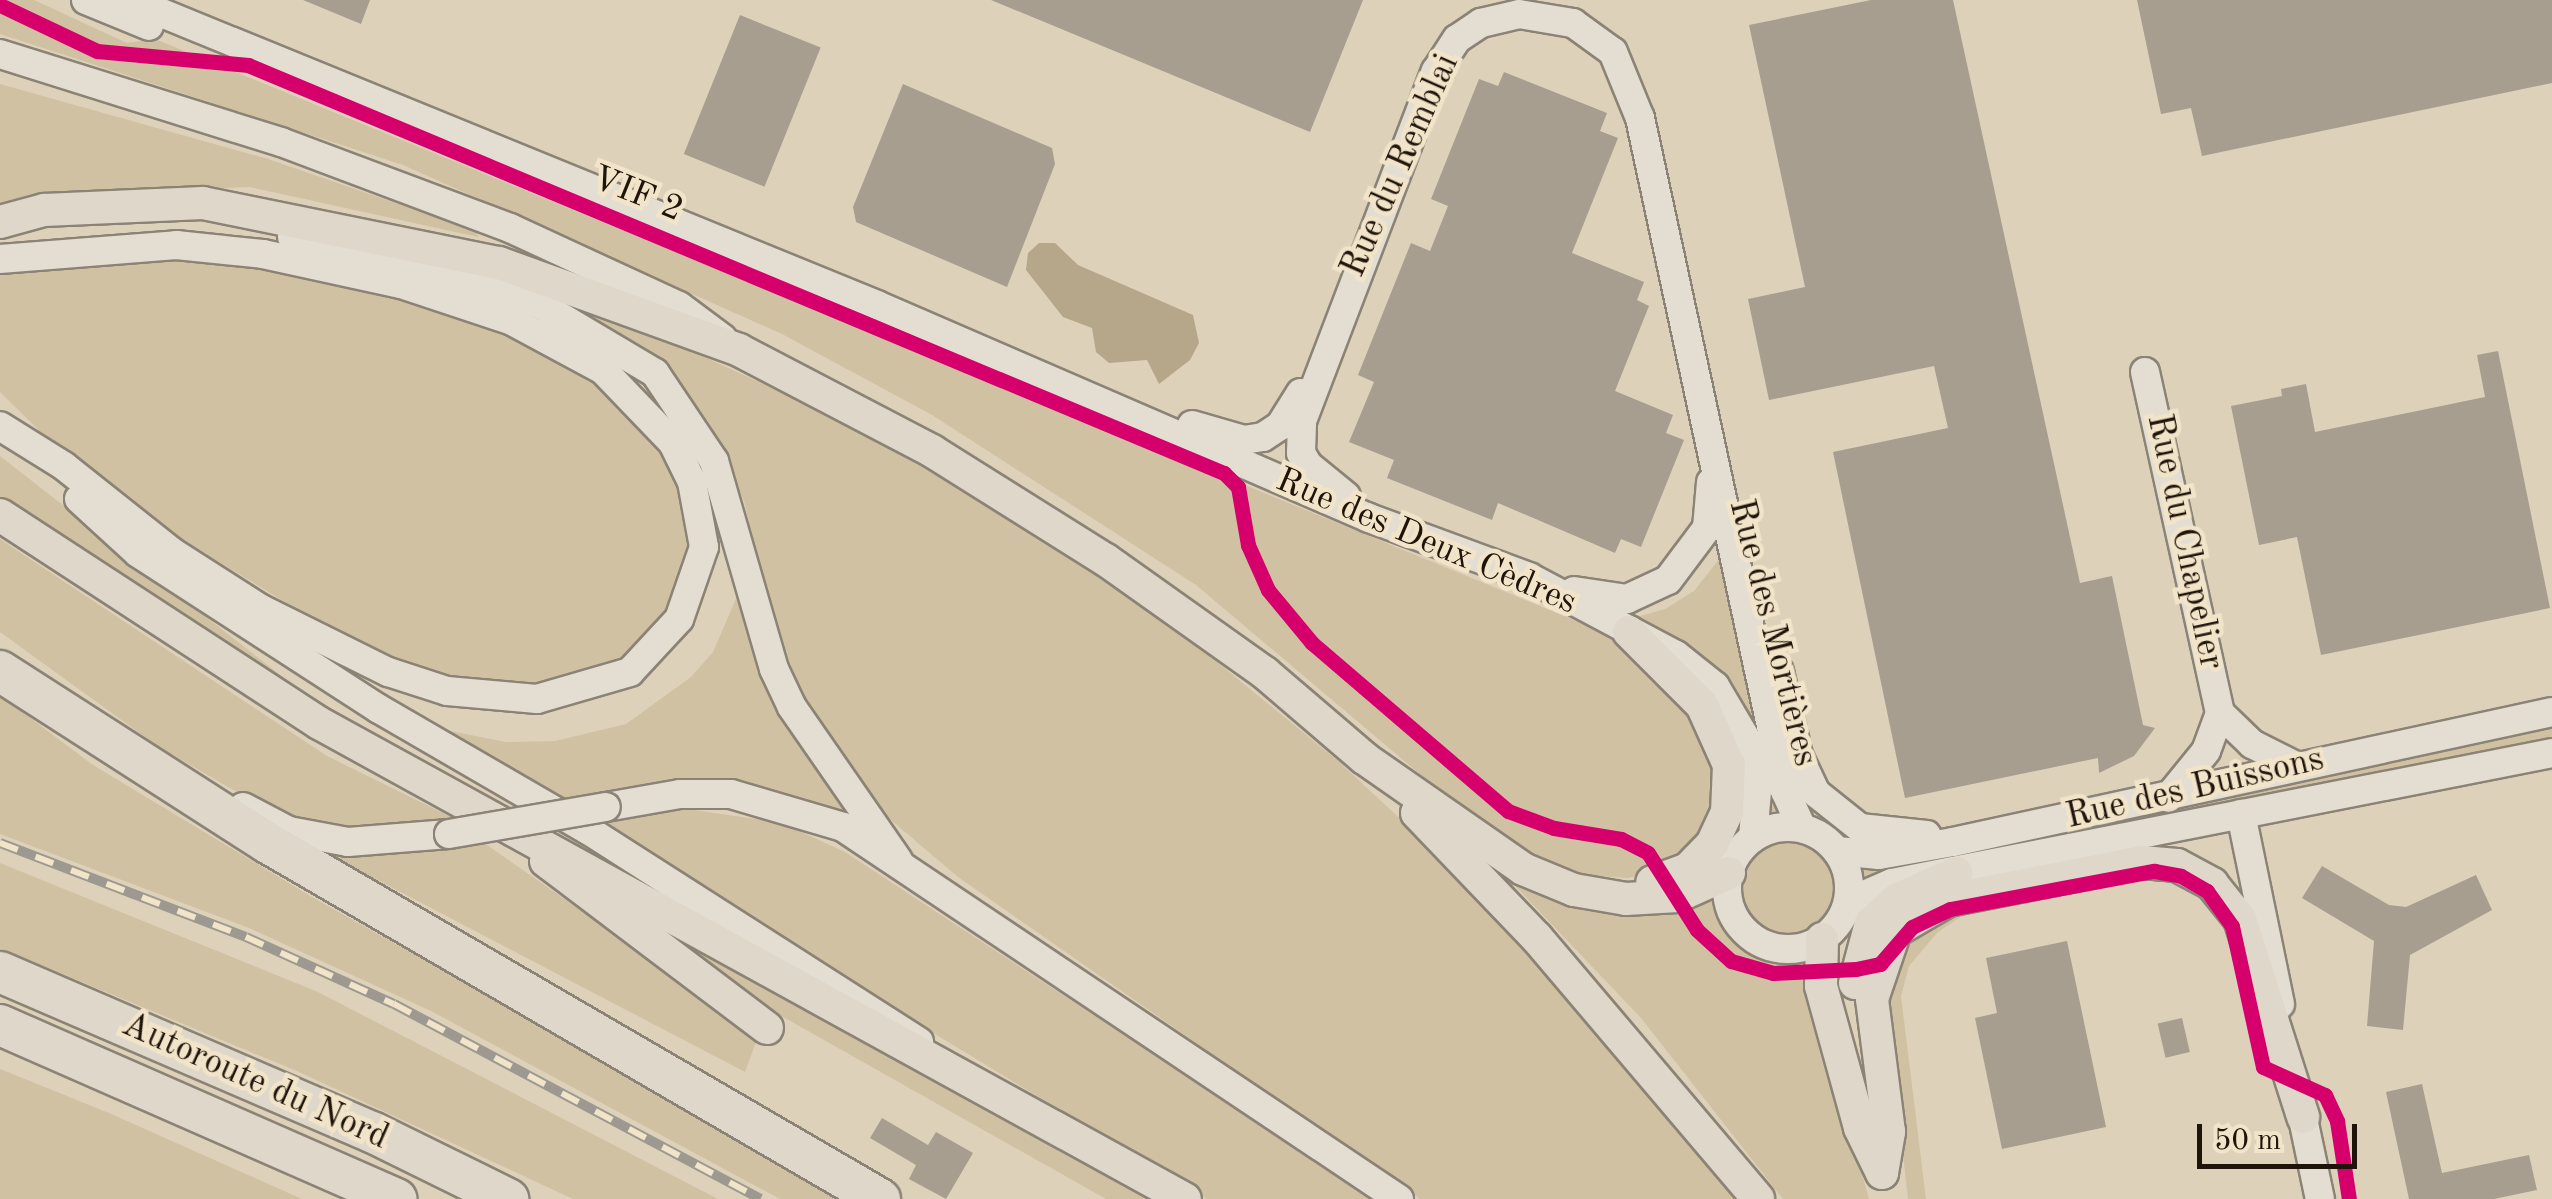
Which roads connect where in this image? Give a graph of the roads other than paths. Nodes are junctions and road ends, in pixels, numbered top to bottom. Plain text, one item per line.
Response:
1 (86, 0) edge
2 (130, 0) edge
3 (1519, 14) joint
4 (257, 50) junction
5 (0, 54) edge
6 (155, 205) junction
7 (0, 222) edge
8 (0, 259) edge
9 (739, 350) junction
10 (1321, 357) junction
11 (2145, 372) dead end
12 (1696, 377) junction
13 (1128, 413) junction
14 (0, 427) edge
15 (1712, 457) junction
16 (0, 515) edge
17 (1369, 518) junction
18 (1529, 577) junction
19 (1629, 632) junction
20 (0, 672) edge
21 (2552, 712) edge
22 (2220, 713) junction
23 (2552, 752) edge
24 (1364, 758) junction
25 (150, 765) junction
26 (2296, 766) junction
27 (2168, 798) junction
28 (2242, 814) junction
29 (1802, 828) junction
30 (1753, 838) junction
31 (1965, 838) junction
32 (543, 846) junction
33 (1837, 851) junction
34 (898, 860) junction
35 (1729, 873) junction
36 (1956, 873) junction
37 (1574, 890) junction
38 (1848, 902) junction
39 (1822, 938) junction
40 (0, 972) edge
41 (0, 1024) edge
42 (766, 1028) dead end
43 (957, 1074) junction
44 (2303, 1117) junction
45 (1885, 1186) edge
46 (397, 1199) edge
47 (508, 1199) edge
48 (880, 1199) edge
49 (1186, 1199) edge
50 (1399, 1199) edge
51 (1758, 1199) edge
52 (2320, 1199) edge

1 - 4 street, Rue des Deux Cèdres
2 - 4 street, Rue des Deux Cèdres
3 - 10 street, Rue du Remblai
3 - 12 street, Rue des Mortières
4 - 13 street, Rue des Deux Cèdres
5 - 9 street
6 - 7 main road
6 - 9 main road
6 - 34 street
8 - 14 street
9 - 24 main road
10 - 13 street, Rue du Remblai
10 - 17 street, Rue du Remblai
11 - 22 street, Rue du Chapelier
12 - 15 street, Rue des Mortières
12 - 31 street, Rue des Mortières
13 - 17 street, Rue des Deux Cèdres
14 - 43 street
15 - 18 street
15 - 29 street, Rue des Mortières
16 - 32 main road
17 - 18 street, Rue des Deux Cèdres
18 - 19 street, Rue des Deux Cèdres
19 - 30 street, Rue des Deux Cèdres
19 - 37 main road
20 - 25 highway
21 - 26 street, Rue des Buissons
22 - 26 street, Rue du Chapelier
22 - 27 street, Rue du Chapelier
23 - 28 street, Rue des Buissons
24 - 37 main road
24 - 51 main road
25 - 34 street, bridge
25 - 48 highway
26 - 27 street, Rue des Buissons
27 - 31 street, Rue des Buissons
28 - 36 street, Rue des Buissons
28 - 44 street
29 - 30 street
29 - 33 street
30 - 35 street
31 - 33 street, Rue des Buissons
32 - 42 main road
32 - 43 main road
33 - 38 street
34 - 50 street
35 - 37 main road
35 - 39 street
36 - 38 street, Rue des Buissons
36 - 45 main road
38 - 39 street
39 - 45 main road
40 - 47 highway, Autoroute du Nord
41 - 46 highway, Autoroute du Nord
43 - 49 main road
44 - 45 main road
44 - 52 street

